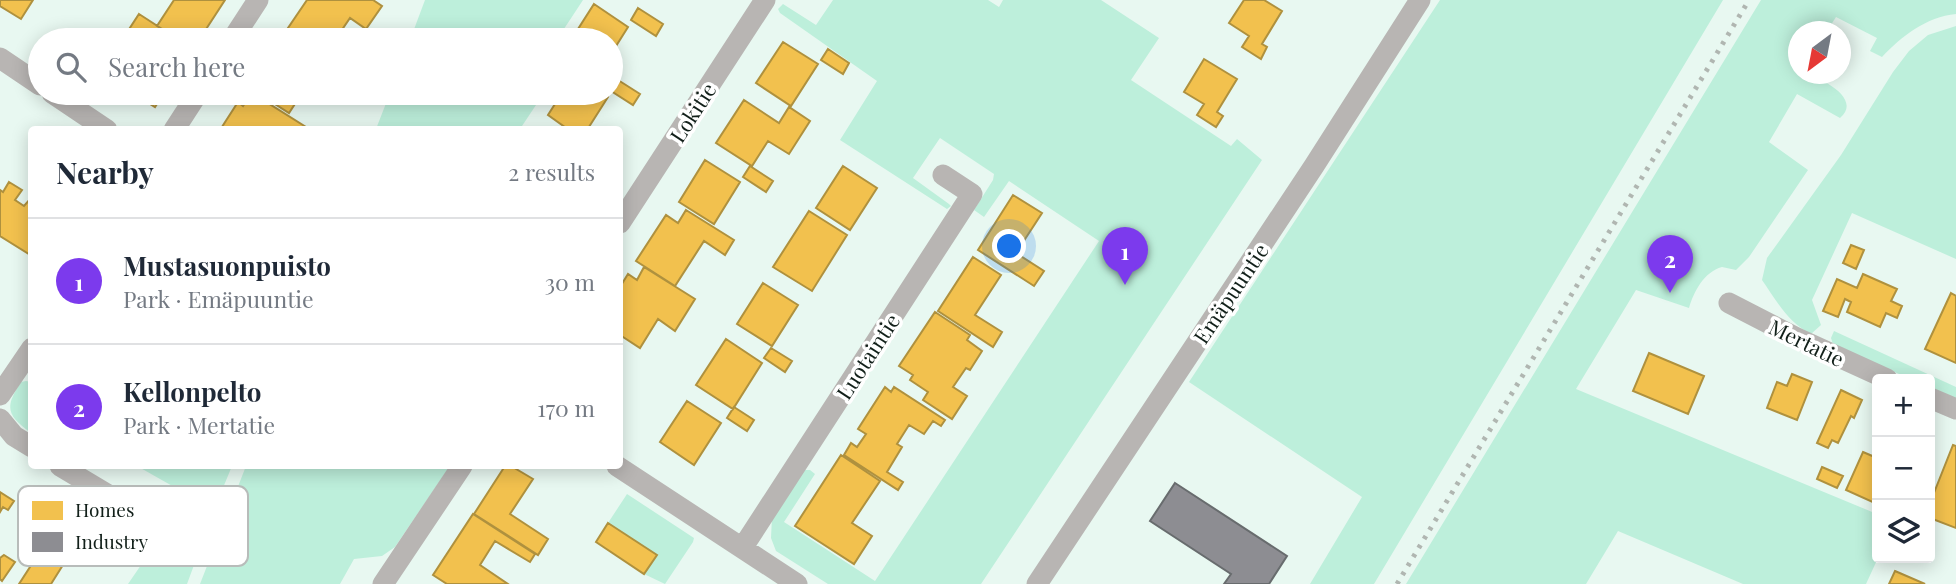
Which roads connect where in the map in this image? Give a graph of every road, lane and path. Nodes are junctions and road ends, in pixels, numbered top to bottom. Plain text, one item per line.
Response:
1 (258, 0) edge
2 (765, 0) edge
3 (1420, 0) edge
4 (240, 28) edge
5 (0, 58) edge
6 (28, 77) edge
7 (70, 105) edge
8 (190, 105) edge
9 (101, 126) edge
10 (177, 126) edge
11 (943, 175) dead end
12 (623, 218) edge
13 (1729, 303) dead end
14 (28, 354) edge
15 (1876, 374) edge
16 (0, 394) edge
17 (1935, 400) edge
18 (1956, 409) edge
19 (0, 419) edge
20 (28, 444) edge
21 (65, 469) edge
22 (460, 469) edge
23 (622, 469) edge
24 (93, 486) edge
25 (743, 547) junction
26 (383, 584) edge
27 (797, 584) edge
28 (1037, 584) edge

1 - 4 street
2 - 12 street, Lokitie
3 - 28 street, Emäpuuntie
5 - 6 street
7 - 9 street
8 - 10 street
11 - 25 street, Luotaintie
13 - 15 street, Mertatie
14 - 16 street
17 - 18 street
19 - 20 street
21 - 24 street
22 - 26 street
23 - 25 street
25 - 27 street

